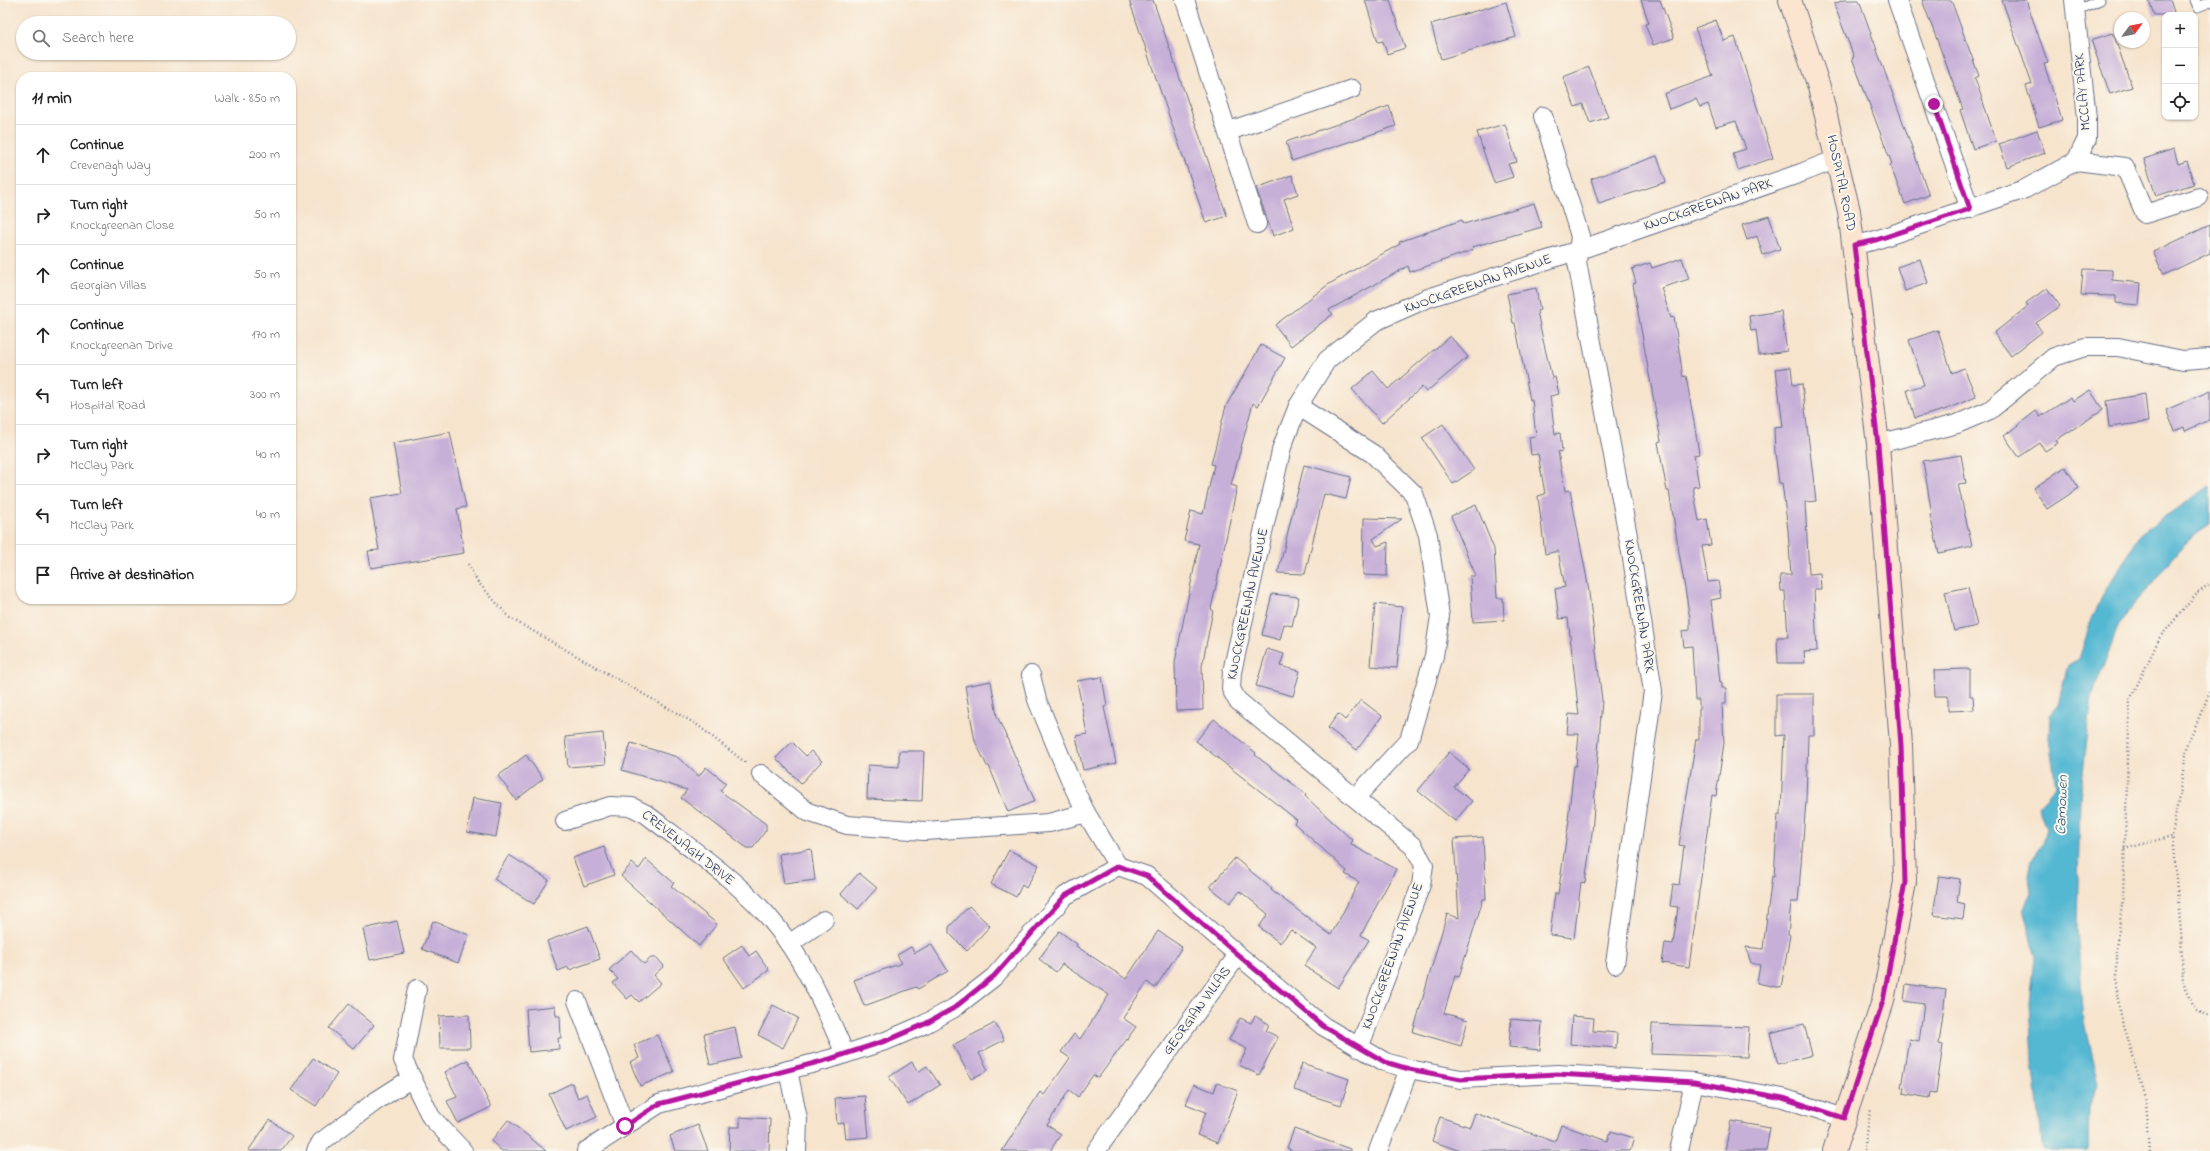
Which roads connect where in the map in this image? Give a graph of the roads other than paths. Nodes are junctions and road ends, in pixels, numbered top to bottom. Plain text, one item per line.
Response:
1 (1185, 0) edge
2 (1790, 0) edge
3 (1897, 0) edge
4 (2100, 0) edge
5 (2195, 0) edge
6 (2210, 2) edge
7 (2074, 6) edge
8 (1352, 89) dead end
9 (1543, 116) dead end
10 (1228, 131) junction
11 (1837, 159) junction
12 (2076, 161) junction
13 (2199, 197) dead end
14 (1970, 209) junction
15 (1257, 224) dead end
16 (1854, 245) junction
17 (1579, 250) junction
18 (2210, 358) edge
19 (1298, 406) junction
20 (1878, 444) junction
21 (1031, 675) dead end
22 (761, 774) road end
23 (1356, 797) junction
24 (1086, 812) junction
25 (565, 821) dead end
26 (1118, 866) junction
27 (824, 920) dead end
28 (789, 944) junction
29 (1238, 955) junction
30 (1615, 964) dead end
31 (417, 989) dead end
32 (577, 1001) dead end
33 (1359, 1048) junction
34 (845, 1054) junction
35 (1409, 1069) junction
36 (788, 1070) junction
37 (412, 1078) junction
38 (1694, 1082) junction
39 (1844, 1118) junction
40 (625, 1126) junction
41 (316, 1151) edge
42 (463, 1151) edge
43 (586, 1151) edge
44 (797, 1151) edge
45 (1096, 1151) edge
46 (1378, 1151) edge
47 (1680, 1151) edge
48 (1834, 1151) edge

1 - 10 street
2 - 11 main road, HOSPITAL ROAD
3 - 14 street
4 - 7 lane
5 - 6 lane
7 - 12 street, MCCLAY PARK
8 - 10 street
9 - 17 street, KNOCKGREENAN PARK
10 - 15 street
11 - 16 main road, HOSPITAL ROAD
11 - 17 street, KNOCKGREENAN PARK
12 - 13 street
12 - 14 street
14 - 16 street
16 - 20 main road, HOSPITAL ROAD
17 - 19 street, KNOCKGREENAN AVENUE
17 - 30 street, KNOCKGREENAN PARK
18 - 20 street
19 - 23 street, KNOCKGREENAN AVENUE
19 - 23 street
20 - 39 main road, HOSPITAL ROAD
21 - 24 street
22 - 24 street
23 - 33 street, KNOCKGREENAN AVENUE
24 - 26 street
25 - 28 street, CREVENAGH DRIVE
26 - 29 street
26 - 34 street
27 - 28 street
28 - 34 street, CREVENAGH DRIVE
29 - 33 street, GEORGIAN VILLAS
29 - 45 street, GEORGIAN VILLAS
31 - 37 street
32 - 40 street
33 - 35 street, GEORGIAN VILLAS
34 - 36 street
35 - 38 street, GEORGIAN VILLAS
35 - 46 street
36 - 40 street
36 - 44 street
37 - 41 street
37 - 42 street
38 - 39 street, GEORGIAN VILLAS
38 - 47 street
39 - 48 main road, HOSPITAL ROAD
40 - 43 street

